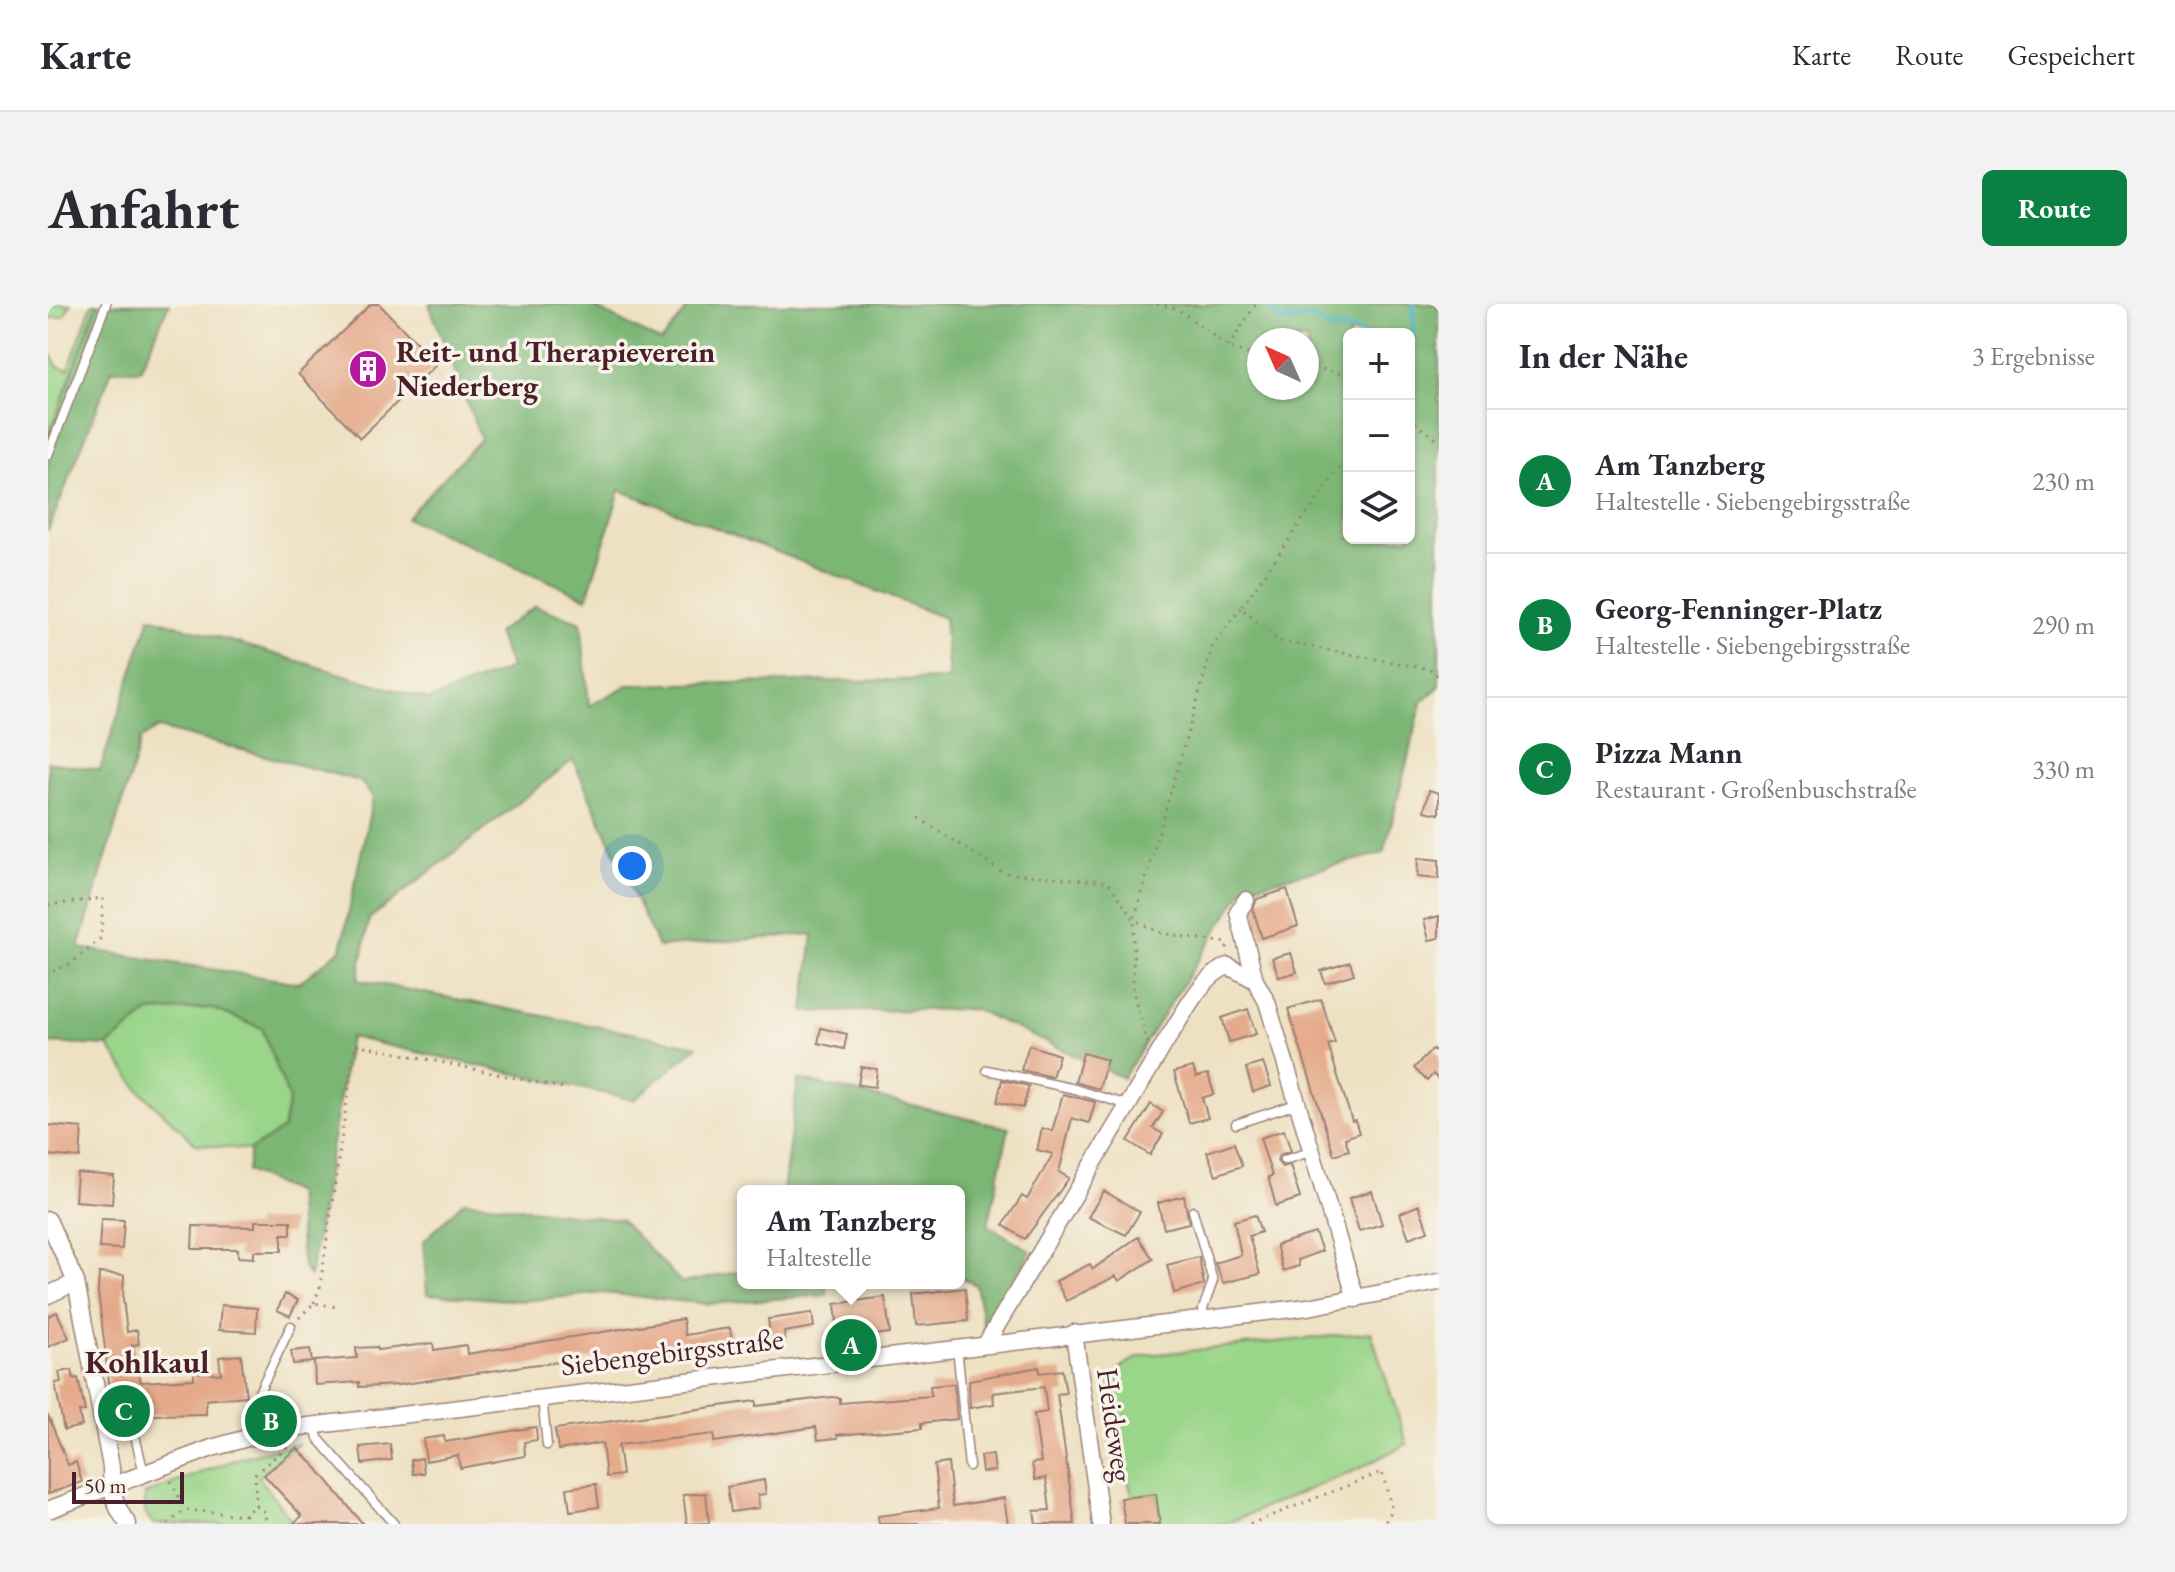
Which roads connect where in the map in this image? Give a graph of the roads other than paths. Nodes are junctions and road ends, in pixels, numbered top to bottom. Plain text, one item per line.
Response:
1 (106, 304) edge
2 (48, 455) edge
3 (1246, 900) dead end
4 (1255, 980) junction
5 (987, 1070) dead end
6 (1296, 1104) junction
7 (1128, 1105) junction
8 (1236, 1124) dead end
9 (1310, 1152) junction
10 (1284, 1160) dead end
11 (1193, 1211) dead end
12 (48, 1220) edge
13 (76, 1282) junction
14 (1439, 1282) edge
15 (48, 1295) edge
16 (1356, 1299) junction
17 (1204, 1319) junction
18 (291, 1326) road end
19 (1074, 1333) junction
20 (987, 1342) junction
21 (956, 1346) junction
22 (542, 1396) junction
23 (314, 1424) junction
24 (134, 1432) dead end
25 (246, 1437) junction
26 (547, 1445) dead end
27 (969, 1466) dead end
28 (144, 1474) junction
29 (111, 1488) junction
30 (48, 1510) edge
31 (128, 1524) edge
32 (394, 1524) edge
33 (1101, 1524) edge

1 - 2 lane
3 - 4 street
4 - 6 street
4 - 7 street
5 - 7 lane
6 - 8 lane
6 - 9 street
7 - 20 street
9 - 10 lane
9 - 16 street
11 - 17 lane
12 - 13 street
13 - 15 street
13 - 29 street
14 - 16 street, Siebengebirgsstraße
16 - 17 street, Siebengebirgsstraße
17 - 19 street, Siebengebirgsstraße
18 - 25 lane
19 - 20 street, Siebengebirgsstraße
19 - 33 street, Heideweg
20 - 21 street, Siebengebirgsstraße
21 - 22 street, Siebengebirgsstraße
21 - 27 lane
22 - 23 street, Siebengebirgsstraße
22 - 26 lane
23 - 25 street, Siebengebirgsstraße
23 - 32 lane
24 - 28 lane
25 - 28 street, Siebengebirgsstraße
28 - 29 street, Siebengebirgsstraße
29 - 30 street, Siebengebirgsstraße
29 - 31 street

